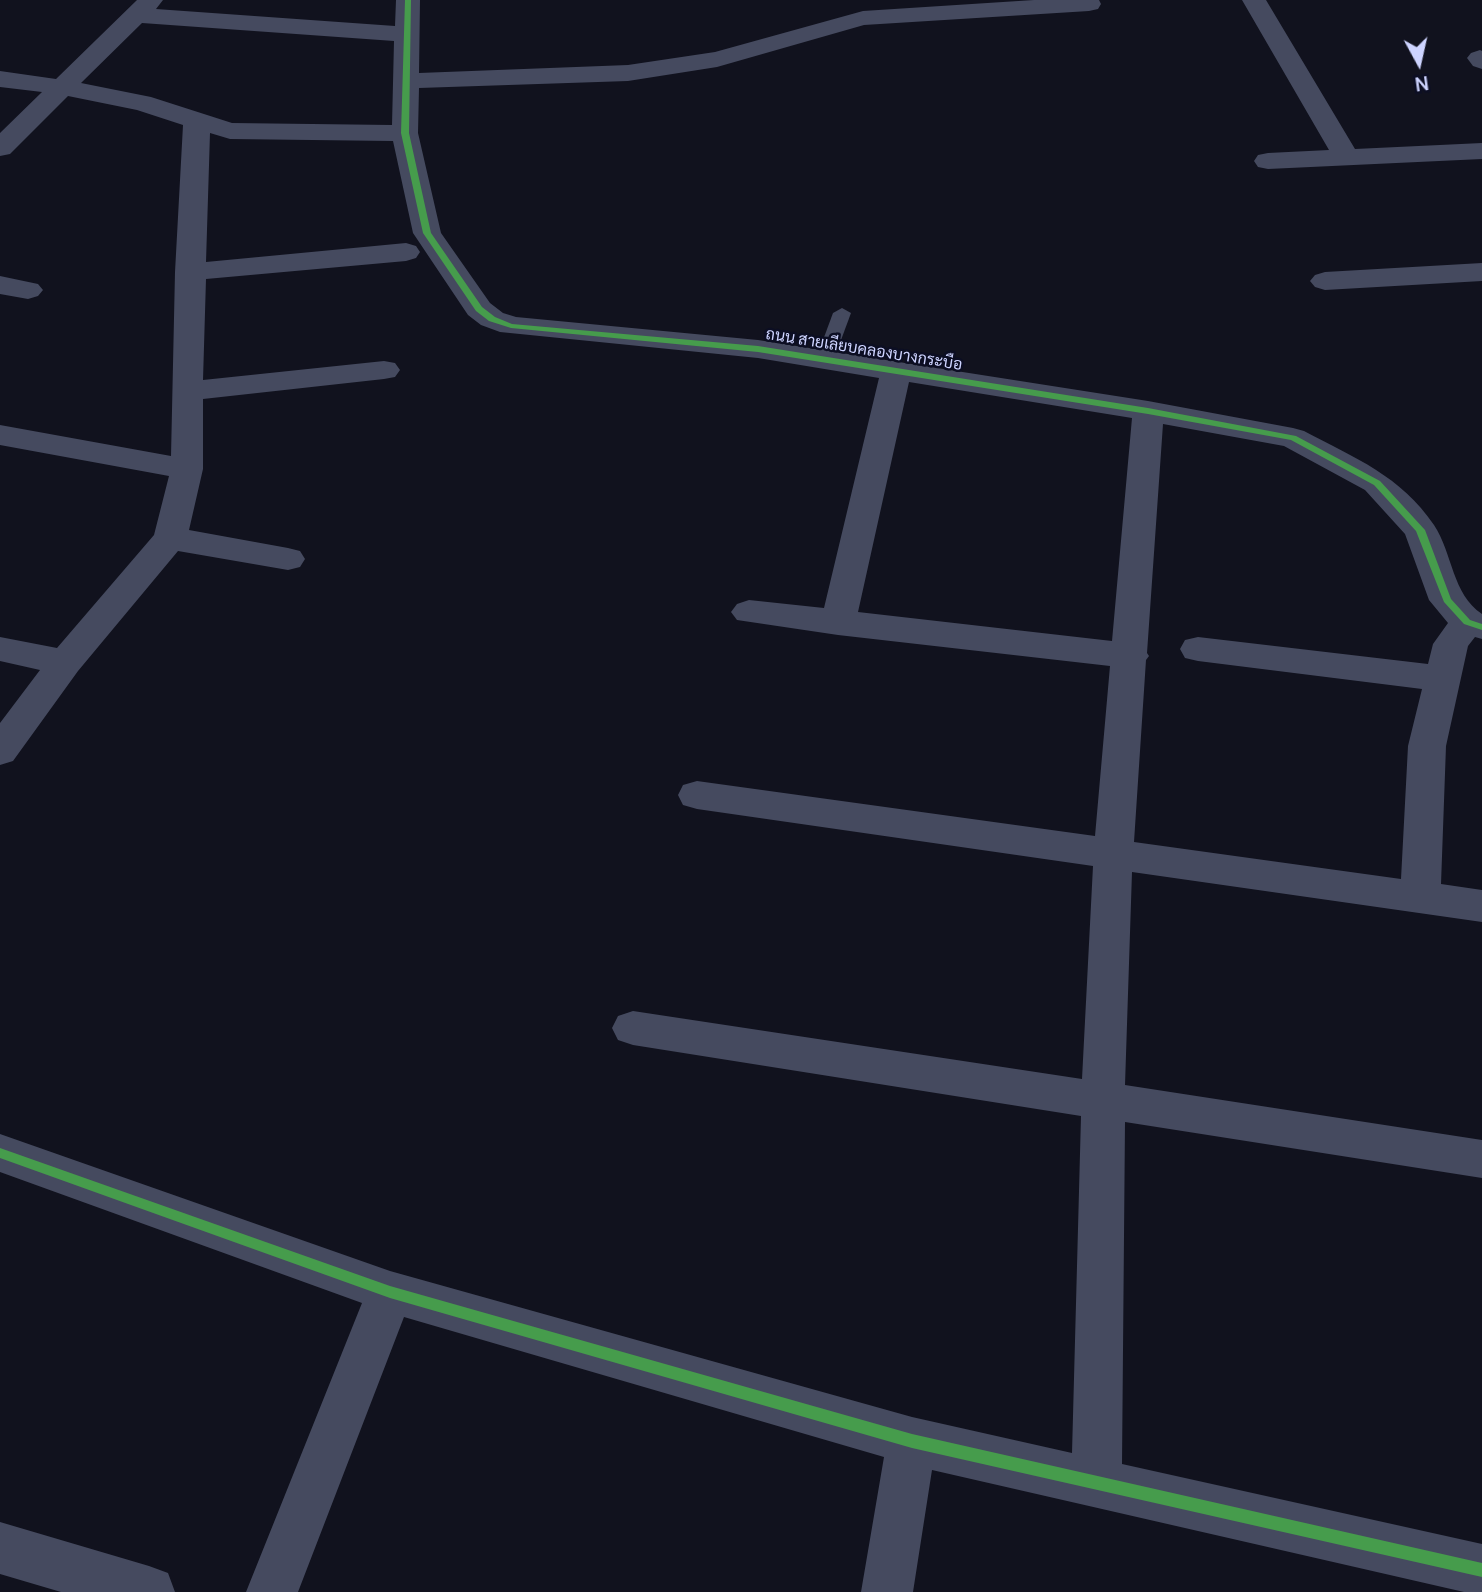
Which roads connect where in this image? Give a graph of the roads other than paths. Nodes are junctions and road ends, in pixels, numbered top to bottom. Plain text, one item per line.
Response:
1 (408, 0) edge
2 (1254, 0) edge
3 (1040, 4) edge
4 (1088, 4) dead end
5 (144, 7) edge
6 (860, 9) edge
7 (396, 34) dead end
8 (0, 79) edge
9 (406, 81) junction
10 (60, 87) junction
11 (197, 120) junction
12 (405, 133) junction
13 (0, 148) edge
14 (1482, 151) edge
15 (1346, 158) junction
16 (1268, 161) dead end
17 (406, 252) dead end
18 (190, 272) junction
19 (1482, 272) edge
20 (1325, 281) dead end
21 (842, 313) dead end
22 (825, 359) junction
23 (384, 370) dead end
24 (896, 370) junction
25 (188, 391) junction
26 (1148, 411) junction
27 (0, 435) edge
28 (187, 469) junction
29 (170, 538) junction
30 (288, 559) dead end
31 (749, 612) dead end
32 (838, 622) junction
33 (1474, 625) edge
34 (0, 649) edge
35 (1198, 649) dead end
36 (1131, 656) junction
37 (65, 662) junction
38 (1443, 679) junction
39 (0, 751) edge
40 (697, 796) dead end
41 (1114, 856) junction
42 (1420, 895) junction
43 (1482, 906) edge
44 (633, 1028) dead end
45 (1103, 1102) junction
46 (0, 1153) edge
47 (1482, 1159) edge
48 (390, 1292) junction
49 (912, 1441) junction
50 (1097, 1482) junction
51 (0, 1548) edge
52 (1482, 1570) edge
53 (149, 1592) edge
54 (272, 1592) edge
55 (887, 1592) edge

1 - 9 street, ถนน สายเลียบคลองบางกระบือ
2 - 15 street
3 - 4 street
3 - 6 street
5 - 7 street
5 - 10 street
6 - 9 street
8 - 10 street
9 - 12 street, ถนน สายเลียบคลองบางกระบือ
10 - 11 street
10 - 13 street
11 - 12 street
11 - 18 street
12 - 22 street, ถนน สายเลียบคลองบางกระบือ
14 - 15 street
15 - 16 street
17 - 18 street
18 - 25 street
19 - 20 street
21 - 22 lane
22 - 24 street, ถนน สายเลียบคลองบางกระบือ
23 - 25 street
24 - 26 street, ถนน สายเลียบคลองบางกระบือ
24 - 32 street
25 - 28 street
26 - 33 street, ถนน สายเลียบคลองบางกระบือ
26 - 36 street
27 - 28 street
28 - 29 street
29 - 30 street
29 - 37 street
31 - 32 street
32 - 36 street
33 - 38 street
34 - 37 street
35 - 38 street
36 - 41 street
37 - 39 street
38 - 42 street
40 - 41 street
41 - 42 street
41 - 45 street
42 - 43 street
44 - 45 street
45 - 47 street
45 - 50 street
46 - 48 street
48 - 49 street
48 - 54 street
49 - 50 street
49 - 55 street
50 - 52 street
51 - 53 street

